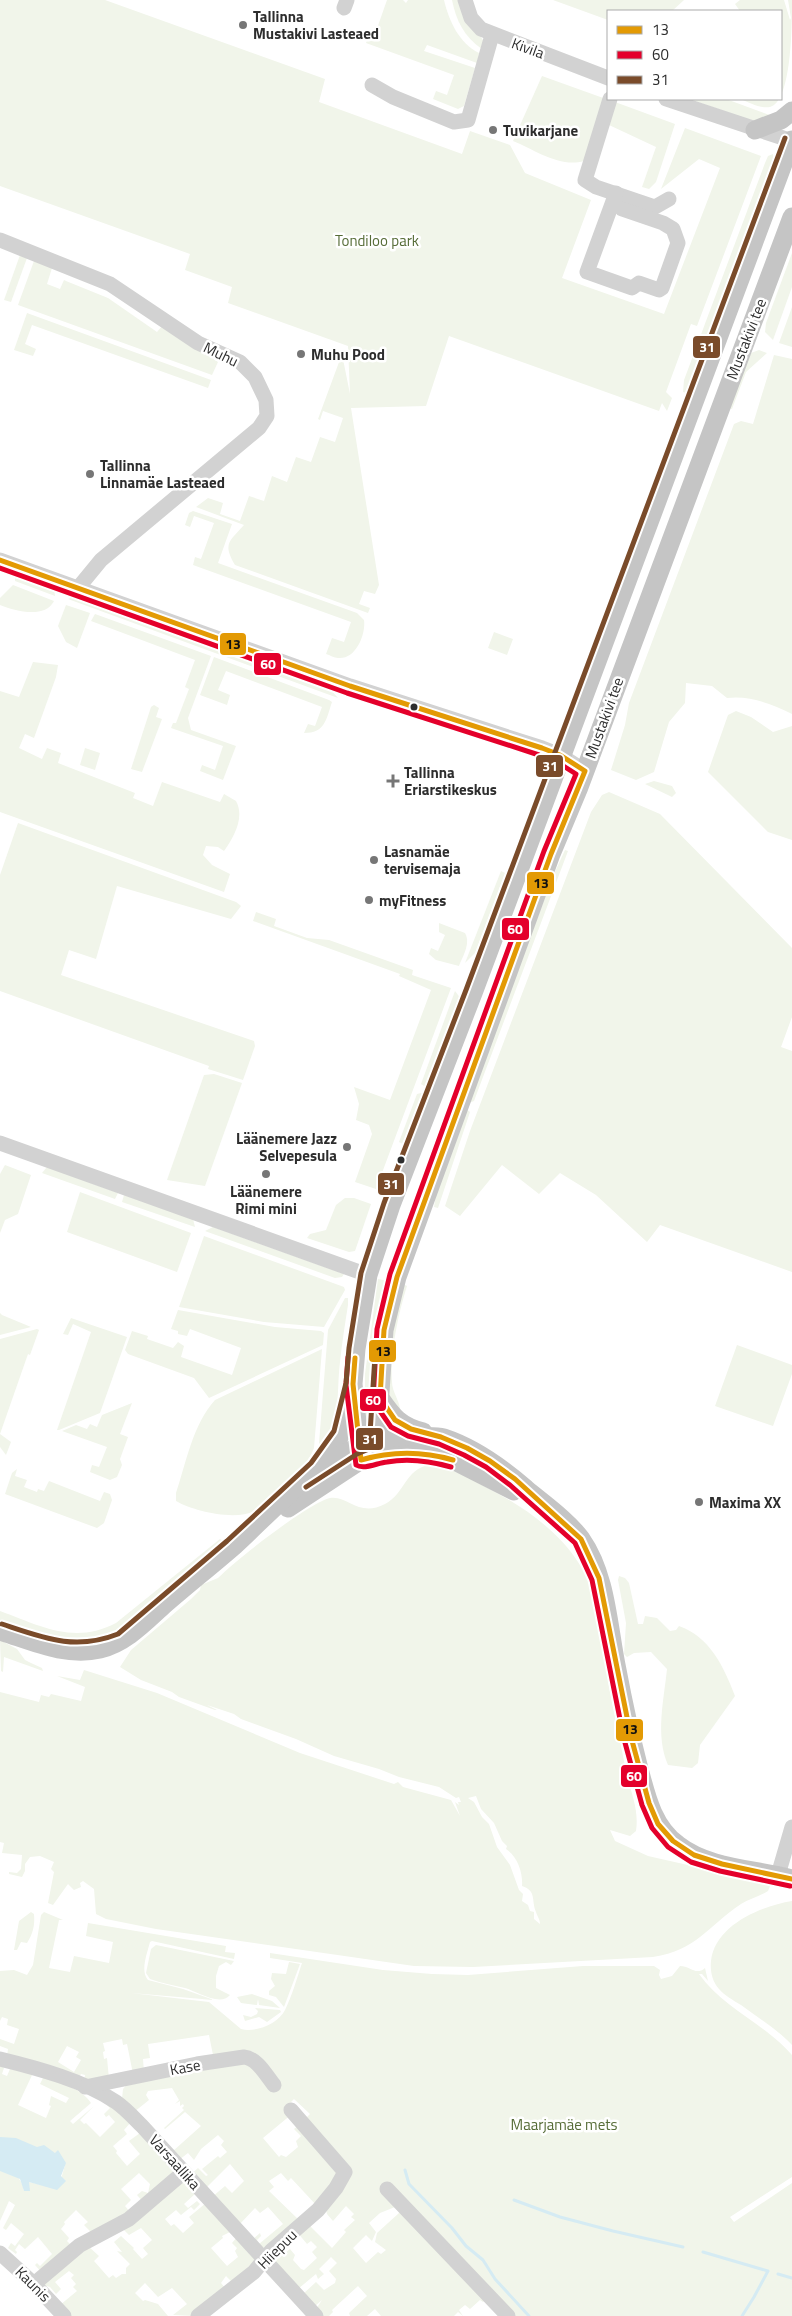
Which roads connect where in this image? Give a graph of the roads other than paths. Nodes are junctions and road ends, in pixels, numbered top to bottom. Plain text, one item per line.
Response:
1 (466, 0) edge
2 (492, 35) junction
3 (607, 78) edge
4 (372, 85) dead end
5 (610, 100) edge
6 (675, 100) edge
7 (792, 111) edge
8 (755, 130) junction
9 (792, 140) edge
10 (616, 193) junction
11 (669, 199) dead end
12 (622, 209) dead end
13 (792, 217) edge
14 (0, 240) edge
15 (0, 560) edge
16 (78, 588) junction
17 (560, 756) junction
18 (585, 770) junction
19 (0, 1143) edge
20 (391, 1205) junction
21 (409, 1244) junction
22 (368, 1275) junction
23 (353, 1384) junction
24 (380, 1398) junction
25 (441, 1437) junction
26 (369, 1451) junction
27 (317, 1468) junction
28 (558, 1516) junction
29 (232, 1548) junction
30 (0, 1631) edge
31 (792, 1827) edge
32 (785, 1877) edge
33 (0, 2058) edge
34 (124, 2080) junction
35 (274, 2085) dead end
36 (85, 2087) junction
37 (118, 2104) junction
38 (292, 2110) dead end
39 (184, 2172) junction
40 (387, 2189) dead end
41 (0, 2253) edge
42 (265, 2261) junction
43 (34, 2284) junction
44 (64, 2316) edge
45 (198, 2316) edge
46 (316, 2316) edge
47 (508, 2316) edge

1 - 2 street, Kivila
2 - 3 street, Kivila
2 - 4 street
5 - 10 street
6 - 8 street
7 - 8 main road
8 - 9 street
9 - 17 main road, Mustakivi tee
10 - 11 street
10 - 12 street
13 - 18 main road, Mustakivi tee
14 - 16 street, Muhu
15 - 16 street
16 - 17 street
17 - 18 street
17 - 20 main road, Mustakivi tee
18 - 21 main road, Mustakivi tee
19 - 22 street
20 - 21 main road
20 - 22 main road, Mustakivi tee
21 - 24 main road, Mustakivi tee
22 - 23 main road, Mustakivi tee
23 - 26 main road, Mustakivi tee
23 - 27 main road
24 - 25 main road
24 - 26 main road, Mustakivi tee
25 - 26 main road
25 - 28 main road
26 - 27 main road
26 - 28 main road
26 - 29 main road
27 - 29 main road
28 - 32 main road
29 - 30 main road
31 - 32 street
33 - 36 street, Varsaallika
34 - 35 street, Kase
34 - 36 street, Kase
34 - 37 street
36 - 37 street, Varsaallika
37 - 39 street, Varsaallika
38 - 42 street, Hiiepuu
39 - 42 street, Varsaallika
39 - 43 street
40 - 47 street
41 - 43 street, Kaunis
42 - 45 street, Hiiepuu
42 - 46 street, Varsaallika
43 - 44 street, Kaunis

